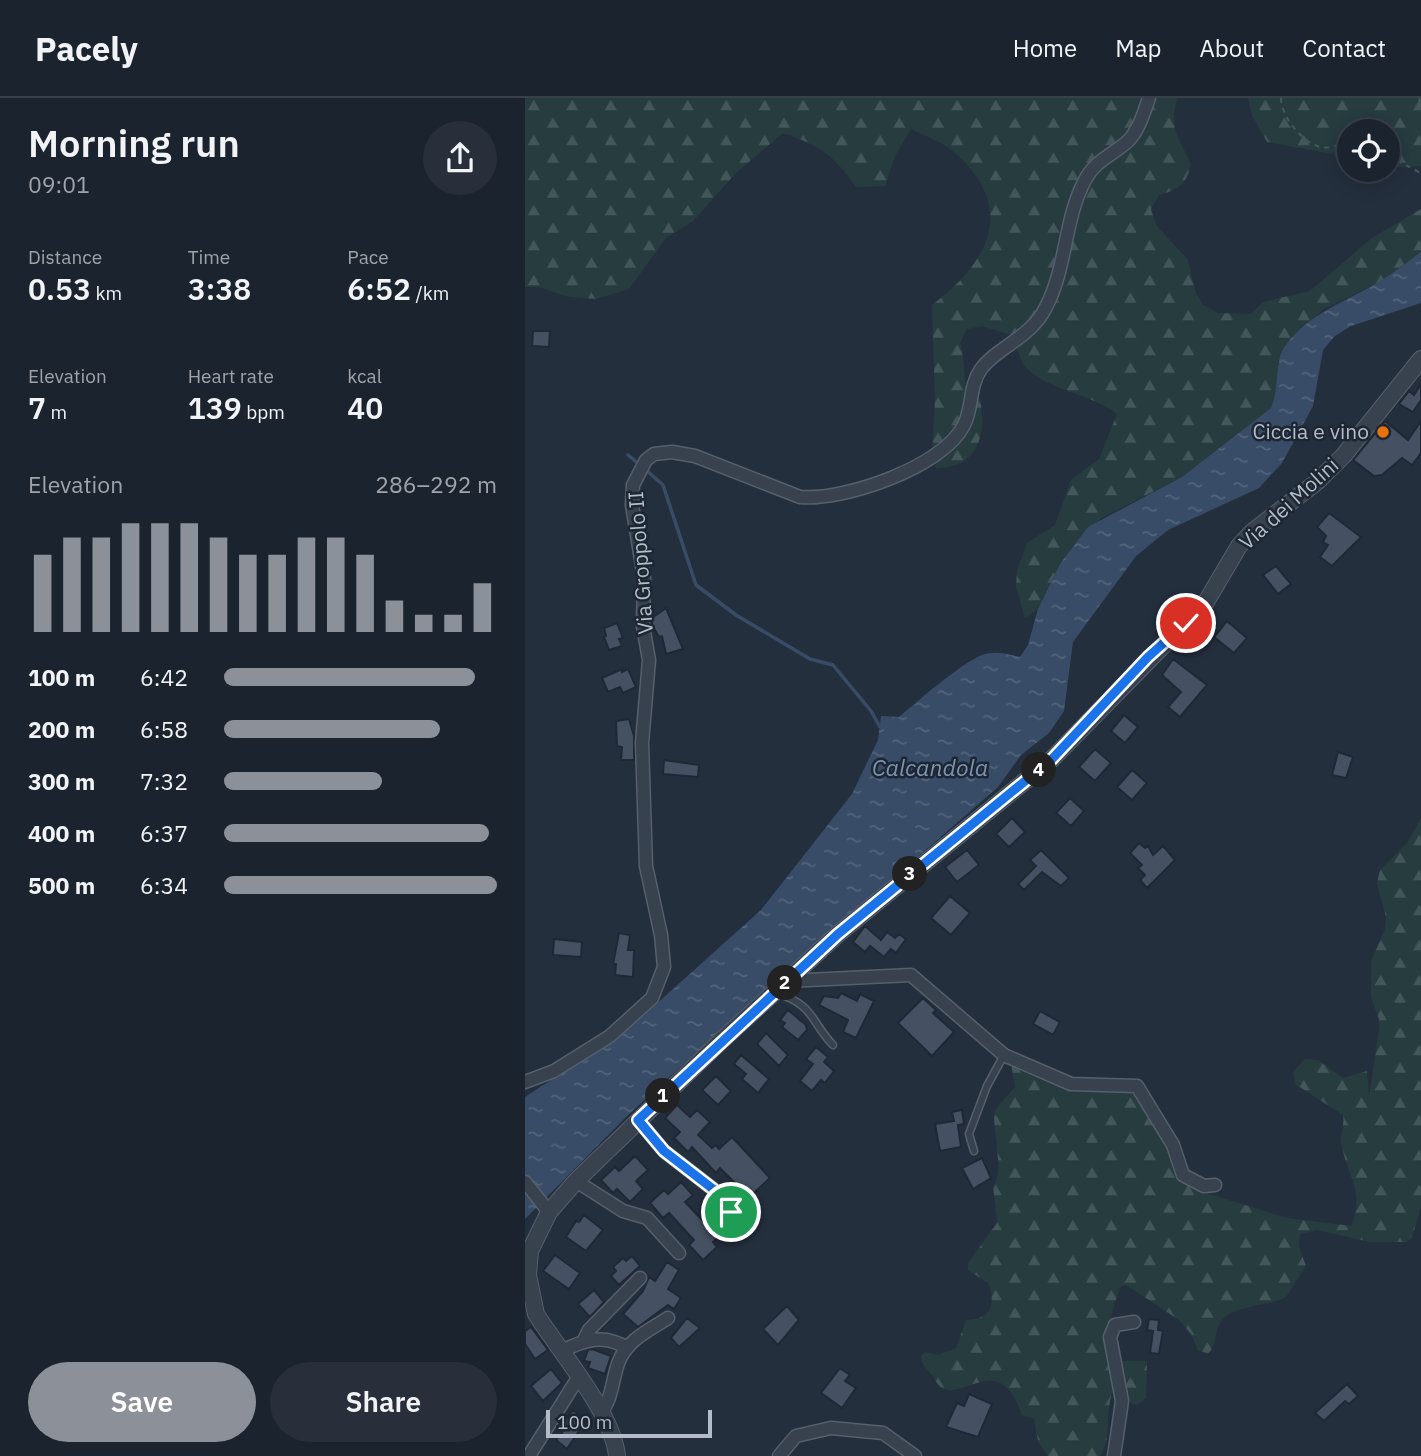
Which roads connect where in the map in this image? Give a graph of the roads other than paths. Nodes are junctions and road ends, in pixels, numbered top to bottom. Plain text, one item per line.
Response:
1 (1149, 98) edge
2 (1421, 359) edge
3 (787, 981) junction
4 (774, 993) junction
5 (833, 1045) dead end
6 (1004, 1055) junction
7 (525, 1082) edge
8 (638, 1120) junction
9 (974, 1151) dead end
10 (576, 1181) junction
11 (525, 1182) edge
12 (1215, 1185) dead end
13 (546, 1209) junction
14 (731, 1212) dead end
15 (679, 1253) dead end
16 (640, 1278) dead end
17 (528, 1297) edge
18 (668, 1318) dead end
19 (1134, 1322) dead end
20 (584, 1340) junction
21 (627, 1348) junction
22 (562, 1351) junction
23 (578, 1378) junction
24 (601, 1412) junction
25 (529, 1456) edge
26 (617, 1456) edge
27 (779, 1456) edge
28 (915, 1456) edge
29 (1114, 1456) edge

1 - 7 street, Via Groppolo II
2 - 3 street, Via dei Molini
3 - 4 street, Via dei Molini
3 - 6 street
4 - 5 lane
4 - 8 street, Via dei Molini
6 - 9 lane
6 - 12 street
8 - 10 street, Via dei Molini
8 - 14 street
10 - 13 street, Via dei Molini
10 - 15 street
11 - 13 street
13 - 17 street, Via dei Molini
16 - 20 street
17 - 22 street, Via dei Molini
18 - 21 street
19 - 29 street
20 - 21 street
20 - 22 street
21 - 24 street
22 - 23 street, Via dei Molini
23 - 24 street, Via dei Molini
23 - 25 street
24 - 26 street, Via dei Molini
27 - 28 street

